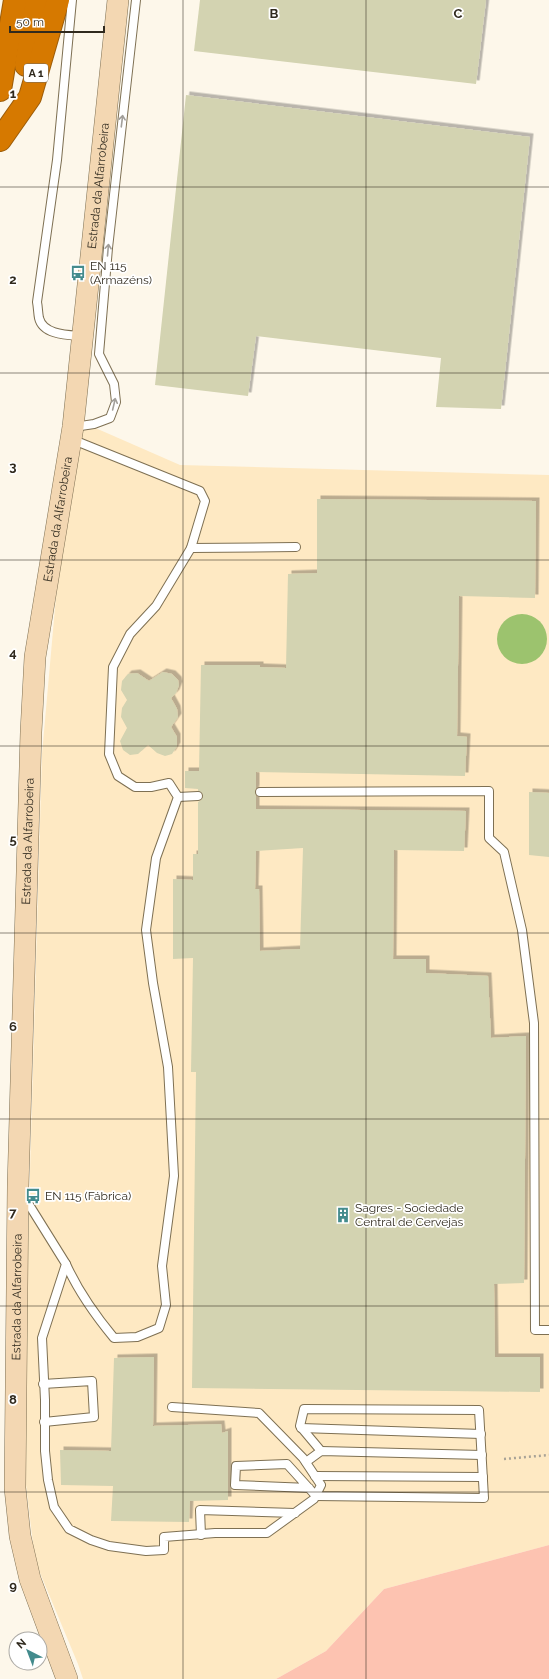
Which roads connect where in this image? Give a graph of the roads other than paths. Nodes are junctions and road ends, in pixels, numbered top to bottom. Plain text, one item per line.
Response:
1 (15, 0) edge
2 (36, 0) edge
3 (58, 0) edge
4 (72, 0) edge
5 (118, 0) edge
6 (136, 0) edge
7 (119, 77) junction
8 (0, 90) edge
9 (0, 129) edge
10 (0, 140) edge
11 (83, 336) junction
12 (72, 433) junction
13 (296, 547) dead end
14 (191, 548) junction
15 (260, 792) dead end
16 (198, 796) dead end
17 (178, 797) junction
18 (18, 1187) junction
19 (66, 1264) junction
20 (549, 1330) edge
21 (44, 1384) junction
22 (172, 1407) dead end
23 (44, 1422) junction
24 (301, 1428) junction
25 (481, 1434) junction
26 (321, 1450) junction
27 (482, 1455) junction
28 (306, 1462) junction
29 (315, 1476) junction
30 (483, 1477) junction
31 (309, 1488) junction
32 (316, 1496) junction
33 (295, 1513) junction
34 (201, 1535) junction
35 (66, 1679) edge

1 - 8 highway
2 - 9 highway, A 1
3 - 10 highway, A 1
4 - 11 lane
5 - 7 main road, Estrada da Alfarrobeira
6 - 7 lane
7 - 11 main road, Estrada da Alfarrobeira
12 -> 7 lane
11 - 12 main road, Estrada da Alfarrobeira
12 - 14 lane
12 - 18 main road, Estrada da Alfarrobeira
13 - 14 lane
14 - 17 lane
15 - 20 lane
16 - 17 lane
17 - 19 lane
18 - 19 lane
18 - 35 main road, Estrada da Alfarrobeira
19 - 21 lane
21 - 23 lane
21 - 23 lane
22 - 28 lane
23 - 34 lane
24 - 25 lane
24 - 25 lane
24 - 26 lane
25 - 27 lane
26 - 27 lane
26 - 28 lane
27 - 30 lane
28 - 29 lane
29 - 30 lane
29 - 32 lane
30 - 32 lane
31 - 31 lane
31 - 32 lane
32 - 33 lane
33 - 34 lane
33 - 34 lane

